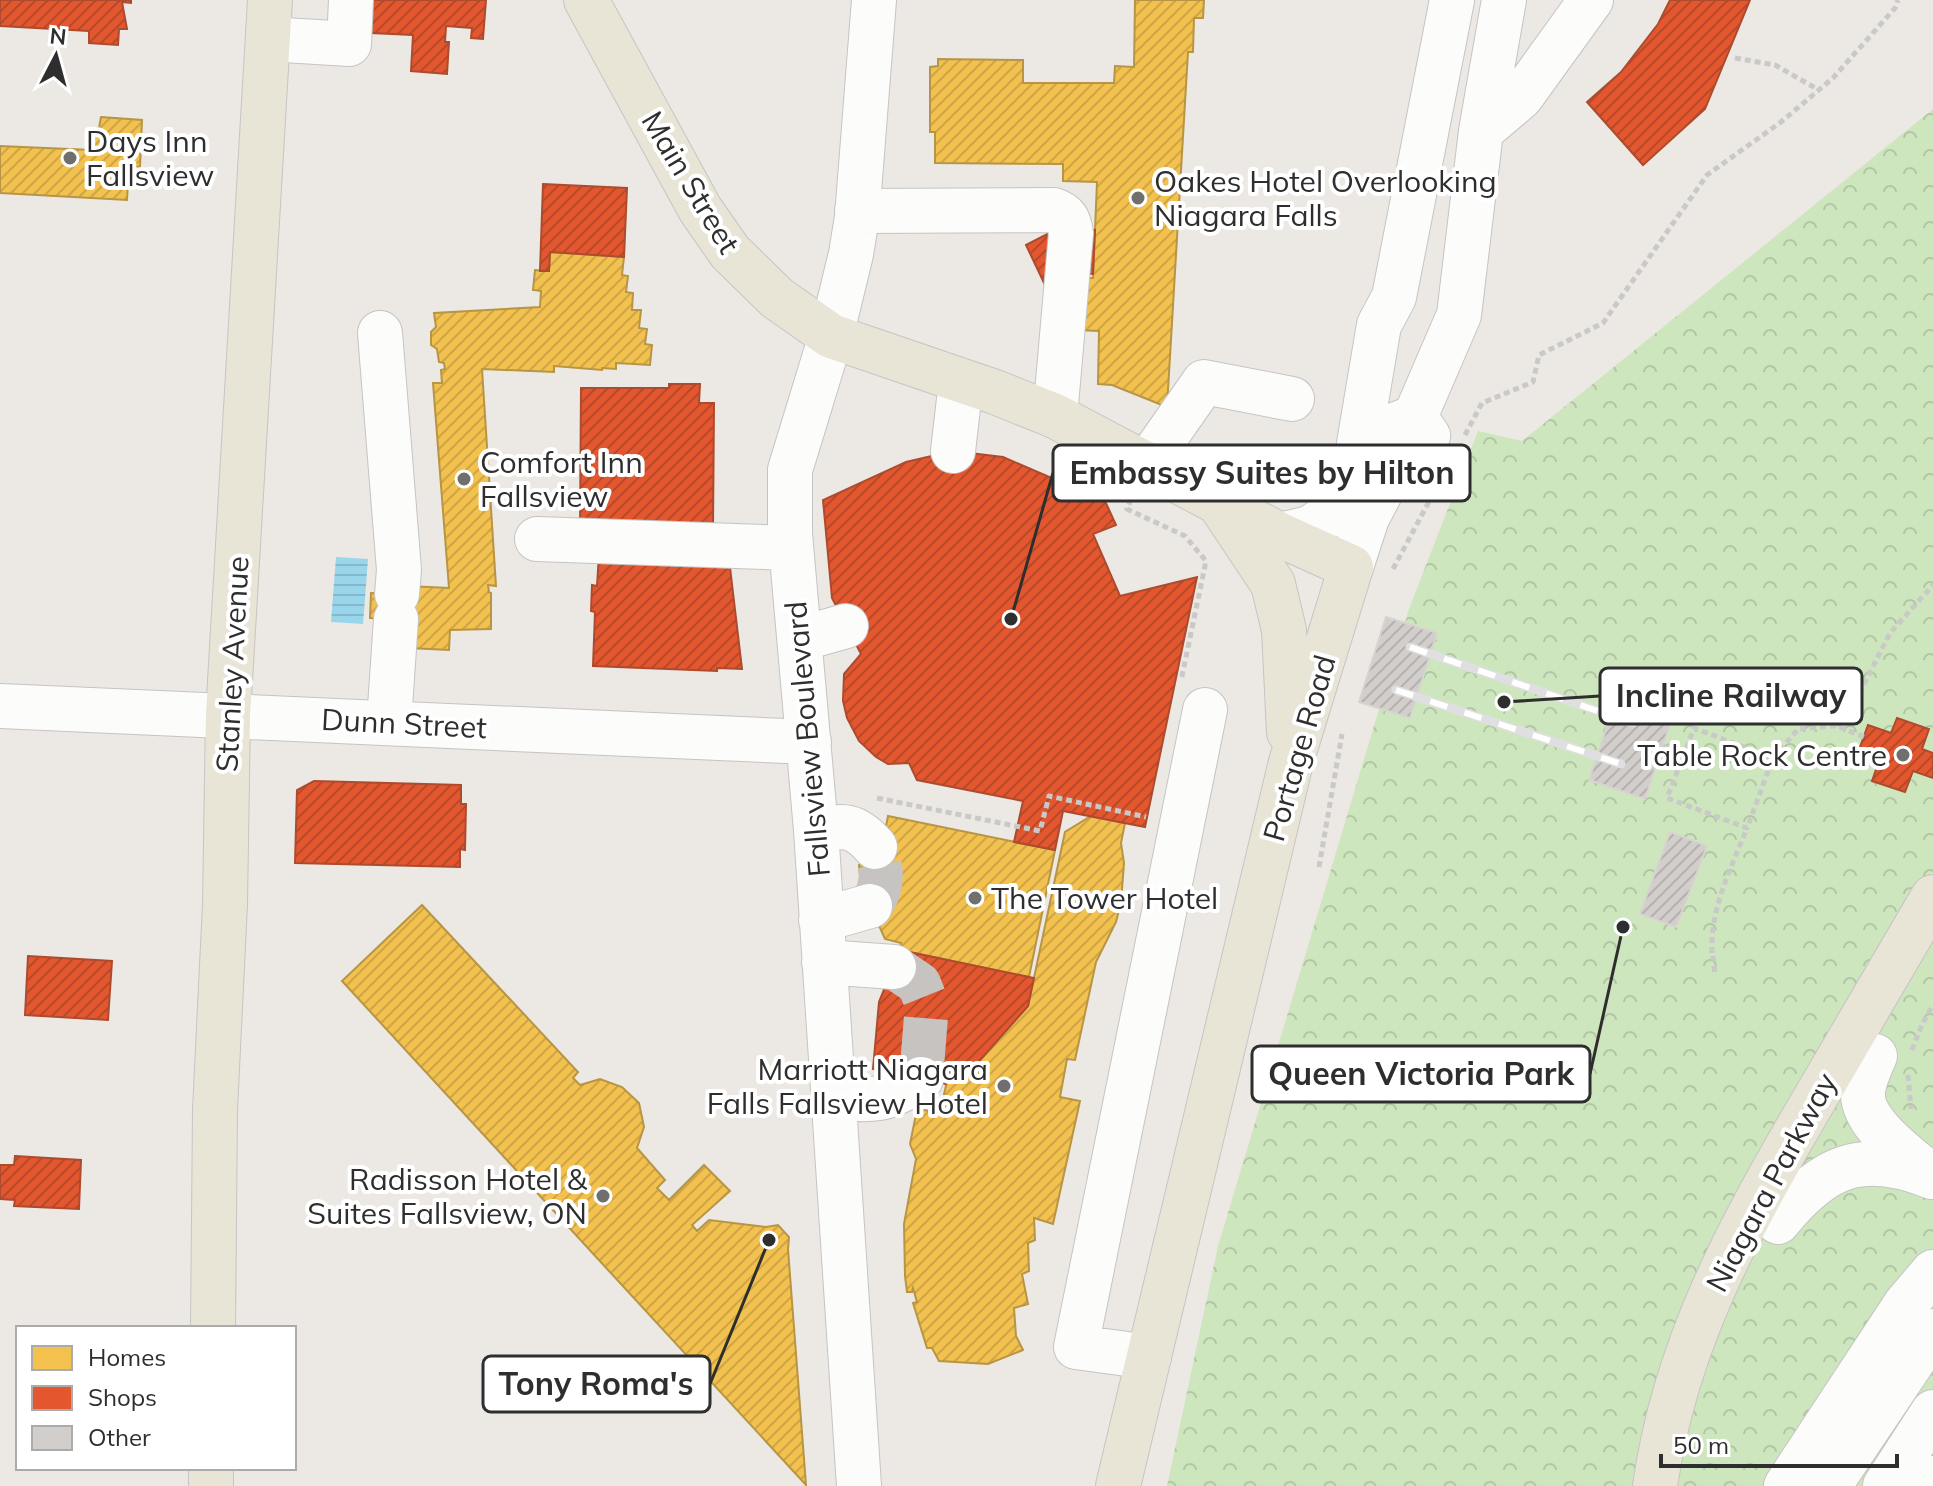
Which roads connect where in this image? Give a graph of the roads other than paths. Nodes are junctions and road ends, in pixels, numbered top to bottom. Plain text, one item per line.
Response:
1 (351, 0) edge
2 (586, 0) edge
3 (874, 0) edge
4 (1452, 0) edge
5 (1504, 0) edge
6 (1591, 0) edge
7 (269, 19) edge
8 (1481, 131) junction
9 (857, 211) junction
10 (1394, 297) junction
11 (380, 333) dead end
12 (831, 336) junction
13 (961, 382) junction
14 (1292, 399) dead end
15 (1055, 416) junction
16 (1406, 420) junction
17 (953, 451) dead end
18 (1146, 465) junction
19 (1219, 503) junction
20 (1280, 535) junction
21 (537, 539) dead end
22 (791, 548) junction
23 (1372, 569) junction
24 (846, 626) dead end
25 (800, 639) junction
26 (1193, 696) road end
27 (0, 706) edge
28 (228, 715) junction
29 (389, 722) junction
30 (809, 742) junction
31 (1291, 762) junction
32 (816, 830) junction
33 (875, 847) dead end
34 (1933, 897) edge
35 (870, 906) tunnel mouth
36 (822, 941) junction
37 (1933, 956) edge
38 (894, 967) tunnel mouth
39 (1898, 1057) junction
40 (921, 1079) dead end
41 (833, 1097) junction
42 (1830, 1102) junction
43 (1896, 1122) junction
44 (1933, 1178) edge
45 (1778, 1222) junction
46 (1933, 1272) edge
47 (213, 1326) edge
48 (1933, 1331) edge
49 (1149, 1357) junction
50 (1933, 1376) edge
51 (1933, 1412) edge
52 (1933, 1478) edge
53 (859, 1486) edge
54 (1118, 1486) edge
55 (1655, 1486) edge
56 (1684, 1486) edge
57 (1786, 1486) edge
58 (1829, 1486) edge
59 (1859, 1486) edge
60 (1885, 1486) edge
61 (1932, 1486) edge

1 - 7 street
2 - 12 main road, Main Street
3 - 9 street, Fallsview Boulevard
4 - 10 street
5 - 8 street
6 - 8 street
7 - 28 main road, Stanley Avenue
8 - 16 street
9 - 12 street, Fallsview Boulevard
9 - 15 street
10 - 16 street
10 - 20 street
11 - 29 street
12 - 13 main road
12 - 22 street, Fallsview Boulevard
13 - 15 main road
13 - 17 street
14 - 18 street
15 - 18 main road
16 - 23 street
18 - 19 main road
19 - 20 main road
19 - 31 main road
20 - 23 main road
21 - 22 street
22 - 25 street, Fallsview Boulevard
23 - 31 main road, Portage Road
24 - 25 street
25 - 30 street, Fallsview Boulevard
26 - 49 street
27 - 28 street, Dunn Street
28 - 29 street, Dunn Street
28 - 47 main road, Stanley Avenue
29 - 30 street, Dunn Street
30 - 32 street, Fallsview Boulevard
31 - 49 main road, Portage Road
32 - 33 street
32 - 36 street, Fallsview Boulevard
34 - 42 main road, Niagara Parkway
35 - 36 street
36 - 38 street
36 - 41 street, Fallsview Boulevard
37 - 39 main road, Niagara Parkway
39 - 42 main road, Niagara Parkway
39 - 43 street
40 - 41 street
41 - 53 street, Fallsview Boulevard
42 - 43 street
42 - 45 main road, Niagara Parkway
42 - 55 main road, Niagara Parkway
43 - 44 street
44 - 45 street
45 - 56 main road, Niagara Parkway
46 - 57 street
48 - 58 street
49 - 54 main road, Portage Road
50 - 59 street
51 - 60 street
52 - 61 street

